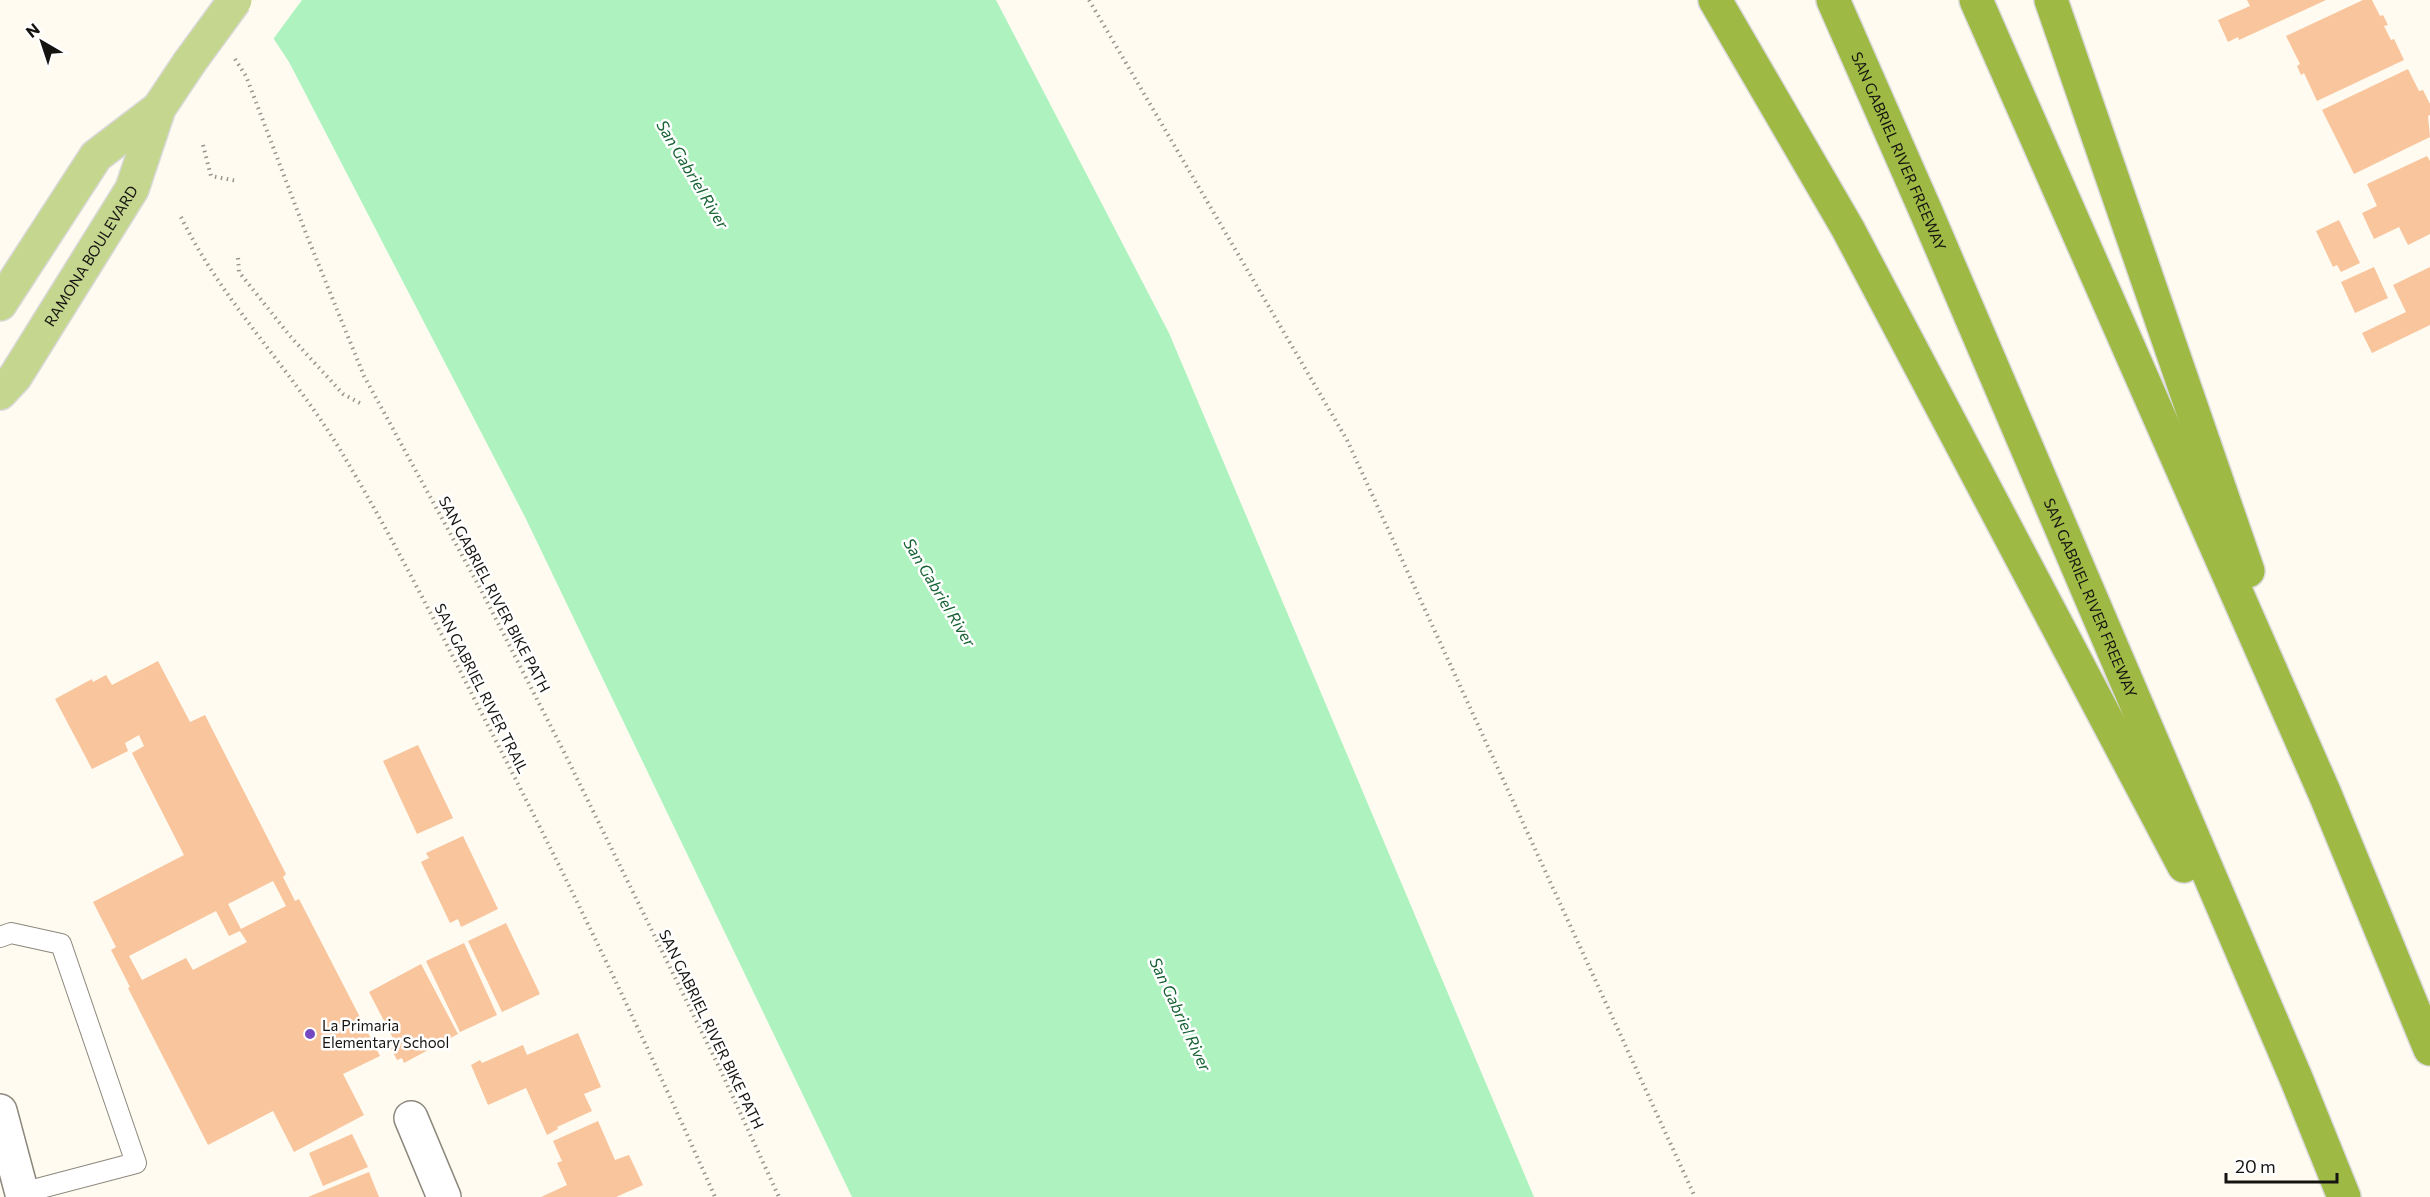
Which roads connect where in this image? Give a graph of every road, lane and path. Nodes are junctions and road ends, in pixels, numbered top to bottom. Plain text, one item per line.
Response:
1 (235, 0) edge
2 (1089, 0) edge
3 (1715, 0) edge
4 (1833, 0) edge
5 (1976, 0) edge
6 (2051, 0) edge
7 (234, 57) dead end
8 (159, 108) junction
9 (203, 145) dead end
10 (237, 181) dead end
11 (181, 217) dead end
12 (238, 258) dead end
13 (0, 304) edge
14 (0, 393) edge
15 (360, 403) dead end
16 (2325, 794) junction
17 (0, 937) edge
18 (2430, 1049) edge
19 (2296, 1078) junction
20 (0, 1111) edge
21 (411, 1118) dead end
22 (23, 1195) edge
23 (444, 1197) edge
24 (715, 1197) edge
25 (779, 1197) edge
26 (1695, 1197) edge
27 (2344, 1197) edge

1 - 8 main road, RAMONA BOULEVARD, bridge
2 - 26 path
3 - 19 highway
4 - 19 highway, SAN GABRIEL RIVER FREEWAY
5 - 16 highway
6 - 16 highway
7 - 25 path, SAN GABRIEL RIVER BIKE PATH
8 - 13 main road, RAMONA BOULEVARD
8 - 14 main road, RAMONA BOULEVARD
9 - 10 path
11 - 24 path, SAN GABRIEL RIVER TRAIL
12 - 15 path
16 - 18 highway
17 - 22 lane
19 - 27 highway, SAN GABRIEL RIVER FREEWAY
20 - 22 street
21 - 23 street

